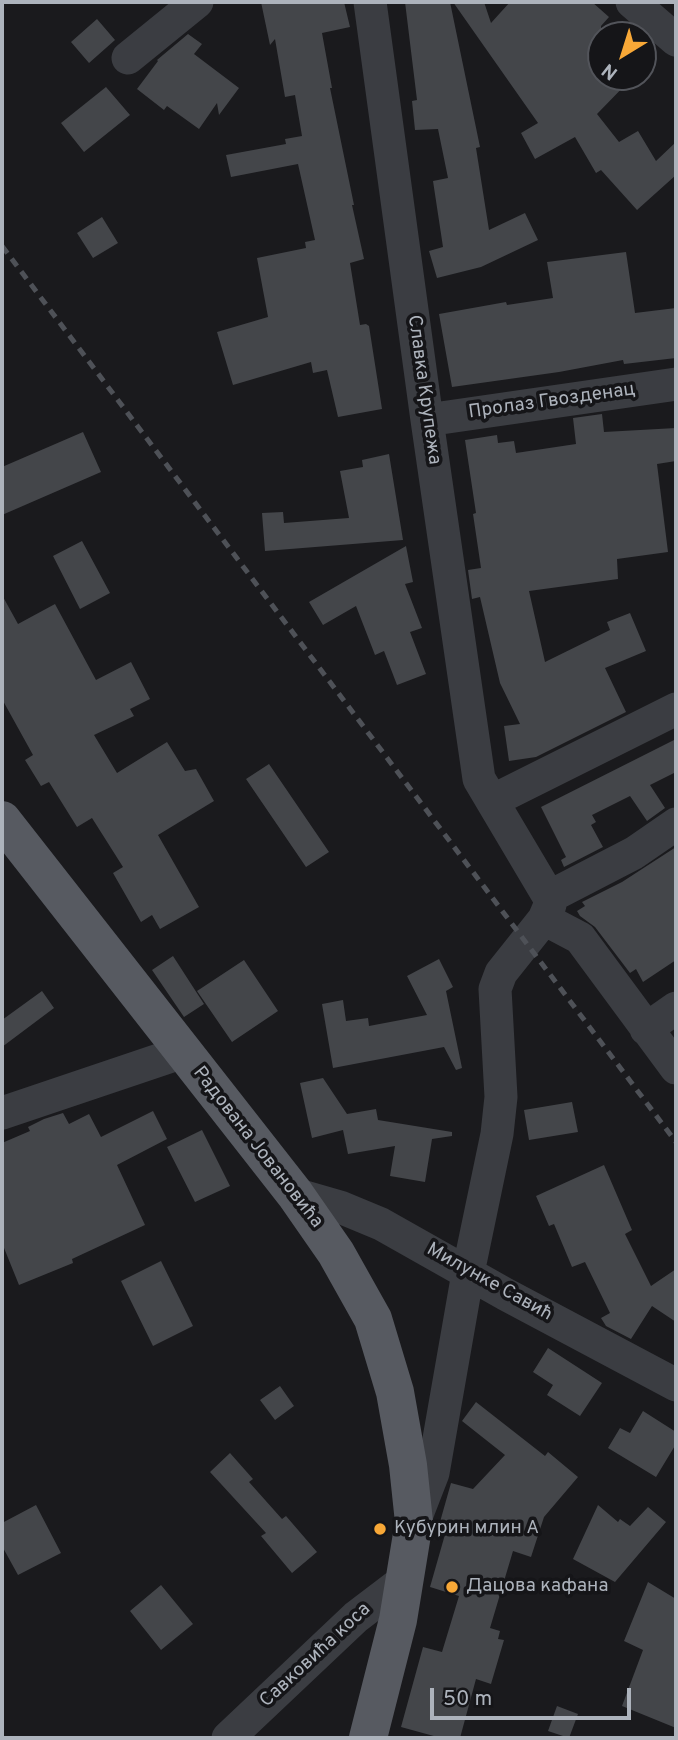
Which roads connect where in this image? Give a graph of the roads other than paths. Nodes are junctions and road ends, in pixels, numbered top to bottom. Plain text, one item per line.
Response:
1 (197, 2) edge
2 (370, 2) edge
3 (632, 2) edge
4 (676, 39) edge
5 (128, 58) dead end
6 (676, 384) edge
7 (427, 420) junction
8 (676, 709) edge
9 (485, 790) junction
10 (2, 821) edge
11 (676, 824) edge
12 (546, 908) junction
13 (676, 1008) edge
14 (646, 1028) junction
15 (183, 1052) junction
16 (676, 1068) edge
17 (2, 1113) edge
18 (295, 1194) junction
19 (468, 1273) junction
20 (676, 1385) edge
21 (414, 1522) junction
22 (406, 1579) junction
23 (228, 1738) edge
24 (368, 1738) edge

1 - 5 street
2 - 7 street, Славка Крупежа
3 - 4 street
6 - 7 street, Пролаз Гвозденац
7 - 9 street, Славка Крупежа
8 - 9 street
9 - 12 street
10 - 15 main road, Радована Јовановића
11 - 12 street
12 - 14 street
12 - 19 street
13 - 14 street
14 - 16 street
15 - 17 street
15 - 18 main road, Радована Јовановића
18 - 19 street, Милунке Савић
18 - 21 main road, Радована Јовановића
19 - 20 street, Милунке Савић
19 - 21 street
21 - 22 main road, Радована Јовановића
22 - 23 street, Савковића коса
22 - 24 main road, Радована Јовановића

